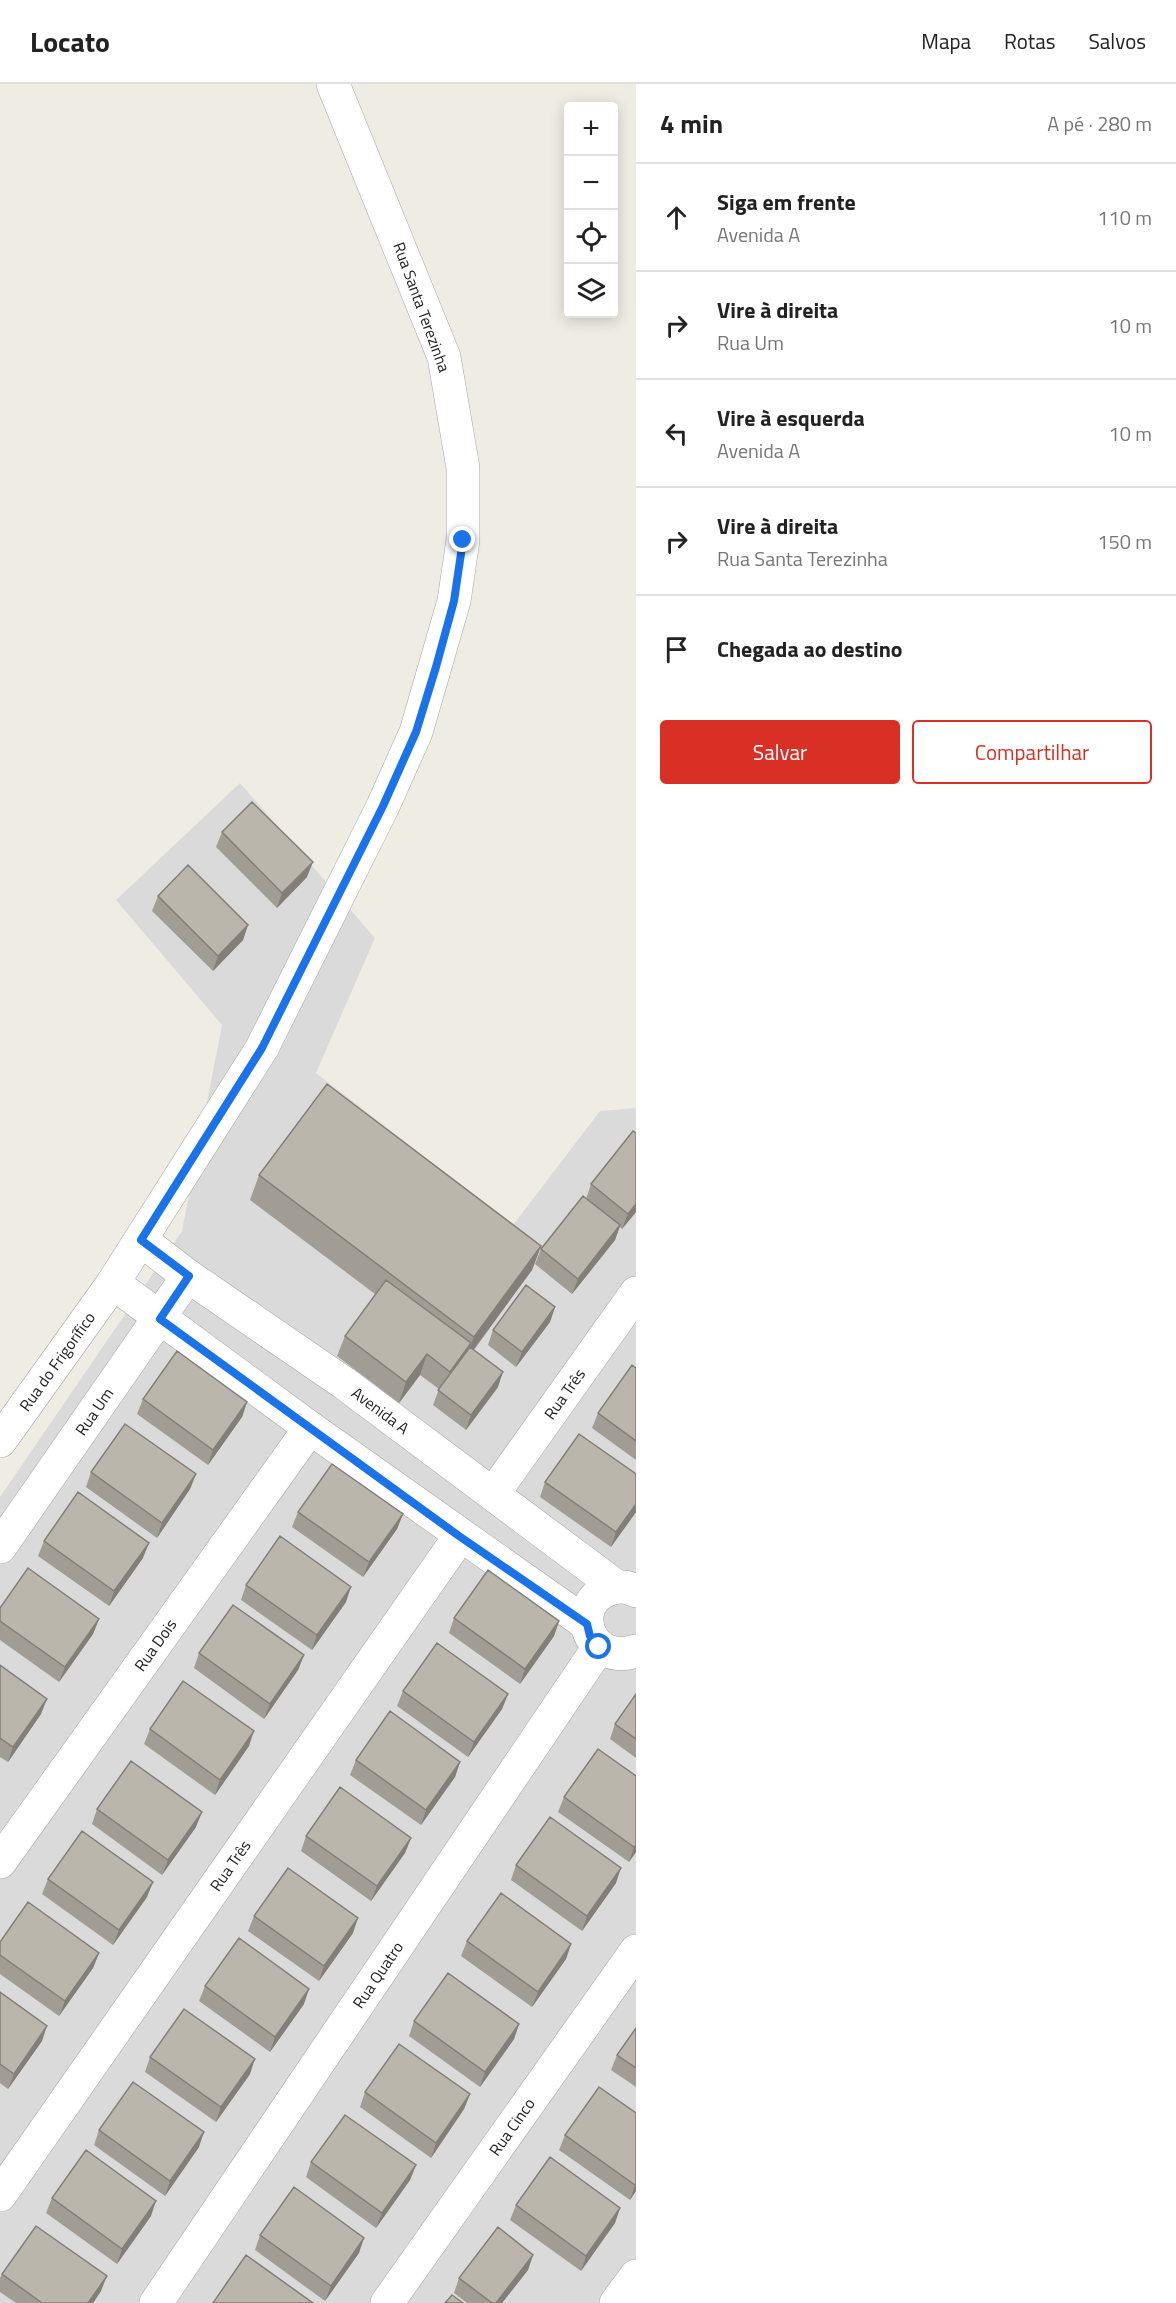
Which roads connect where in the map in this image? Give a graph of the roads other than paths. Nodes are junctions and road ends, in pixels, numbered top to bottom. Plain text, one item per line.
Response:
1 (333, 84) edge
2 (141, 1240) junction
3 (189, 1276) junction
4 (113, 1283) junction
5 (636, 1293) edge
6 (160, 1319) junction
7 (310, 1428) junction
8 (0, 1441) edge
9 (493, 1494) junction
10 (459, 1536) junction
11 (0, 1547) edge
12 (627, 1589) edge
13 (616, 1648) edge
14 (0, 1862) edge
15 (636, 1951) edge
16 (0, 2194) edge
17 (636, 2276) edge
18 (156, 2303) edge
19 (387, 2303) edge
20 (616, 2303) edge

1 - 2 street, Rua Santa Terezinha
2 - 3 street, Avenida A
2 - 4 street, Rua Santa Terezinha
3 - 6 street, Rua Um
3 - 9 street, Avenida A
4 - 6 street
4 - 8 street, Rua do Frigorífico
5 - 9 street, Rua Três
6 - 7 street
6 - 11 street, Rua Um
7 - 10 street
7 - 14 street, Rua Dois
9 - 12 street, Avenida A
10 - 13 street
10 - 16 street, Rua Três
12 - 13 street, Avenida A
13 - 18 street, Rua Quatro
15 - 19 street, Rua Cinco
17 - 20 street

